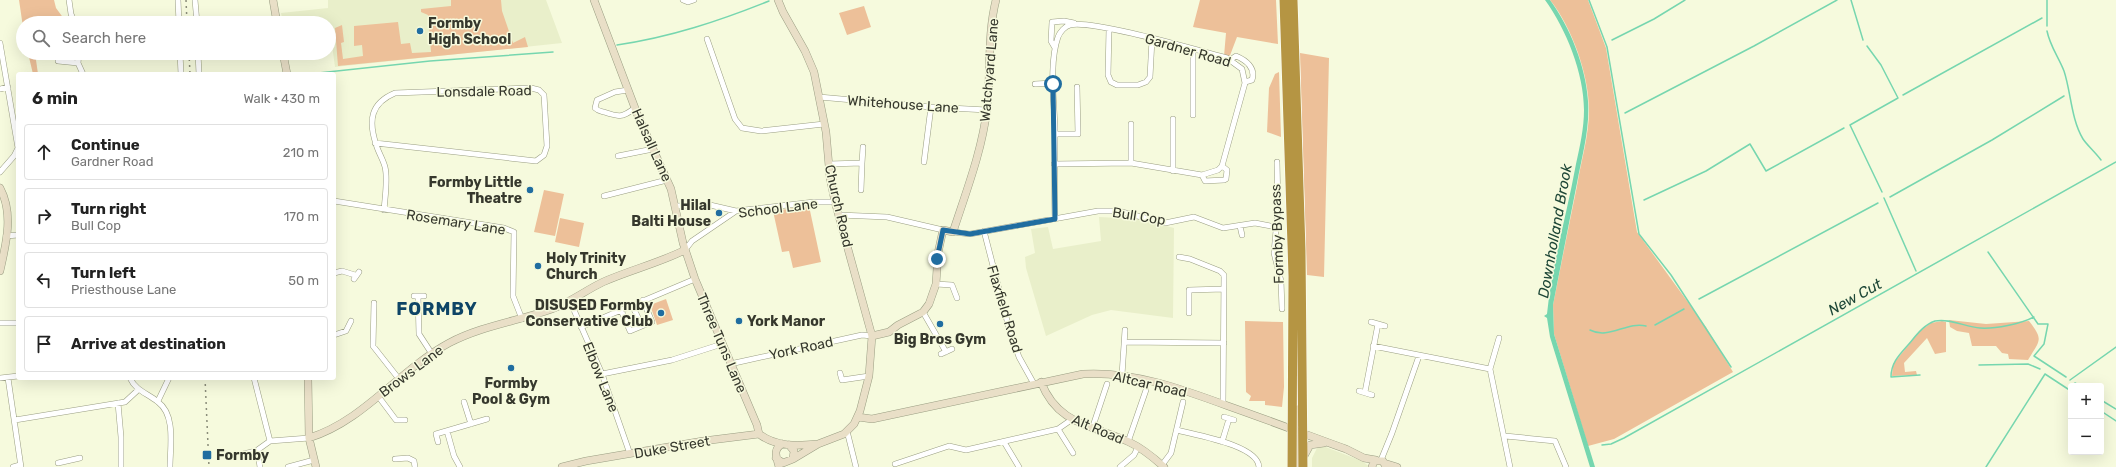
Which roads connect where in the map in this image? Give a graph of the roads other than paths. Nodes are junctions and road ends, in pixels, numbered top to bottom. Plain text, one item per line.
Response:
1 (69, 0) edge
2 (178, 0) edge
3 (195, 0) edge
4 (273, 0) edge
5 (594, 0) edge
6 (683, 0) edge
7 (694, 0) edge
8 (778, 0) edge
9 (996, 0) edge
10 (1284, 0) edge
11 (1293, 0) edge
12 (72, 16) edge
13 (179, 16) edge
14 (196, 16) edge
15 (276, 16) edge
16 (1077, 24) junction
17 (1109, 29) junction
18 (707, 39) dead end
19 (1152, 39) junction
20 (0, 43) edge
21 (1056, 49) junction
22 (1193, 50) junction
23 (78, 60) edge
24 (180, 60) edge
25 (198, 60) edge
26 (284, 60) edge
27 (1230, 60) junction
28 (58, 61) dead end
29 (78, 63) junction
30 (82, 72) edge
31 (181, 72) edge
32 (199, 72) edge
33 (287, 72) edge
34 (1245, 82) junction
35 (1035, 84) dead end
36 (1053, 84) junction
37 (8, 87) junction
38 (1077, 87) dead end
39 (0, 89) edge
40 (628, 90) junction
41 (819, 97) junction
42 (931, 107) junction
43 (635, 108) junction
44 (987, 110) junction
45 (1193, 115) dead end
46 (1173, 119) dead end
47 (824, 124) junction
48 (1131, 124) dead end
49 (1055, 134) junction
50 (16, 137) edge
51 (375, 143) junction
52 (863, 147) dead end
53 (653, 149) junction
54 (16, 152) edge
55 (618, 156) dead end
56 (924, 162) dead end
57 (1277, 162) dead end
58 (862, 163) junction
59 (1131, 163) junction
60 (829, 164) junction
61 (1054, 164) junction
62 (1222, 166) junction
63 (1173, 171) junction
64 (0, 172) edge
65 (1202, 175) junction
66 (667, 180) junction
67 (0, 188) edge
68 (861, 190) dead end
69 (604, 196) dead end
70 (336, 202) edge
71 (835, 202) junction
72 (676, 206) junction
73 (384, 210) junction
74 (736, 211) junction
75 (839, 215) junction
76 (1055, 219) junction
77 (1240, 226) junction
78 (1276, 228) junction
79 (943, 230) junction
80 (984, 231) junction
81 (953, 232) junction
82 (16, 235) edge
83 (1242, 235) dead end
84 (6, 236) junction
85 (684, 247) junction
86 (2, 251) edge
87 (1179, 257) dead end
88 (0, 271) edge
89 (336, 272) edge
90 (356, 276) dead end
91 (695, 279) junction
92 (936, 284) junction
93 (1224, 289) junction
94 (419, 296) dead end
95 (957, 298) dead end
96 (643, 300) junction
97 (570, 301) junction
98 (374, 303) dead end
99 (632, 305) junction
100 (621, 310) junction
101 (1282, 310) dead end
102 (922, 312) junction
103 (1189, 314) dead end
104 (522, 319) junction
105 (351, 321) dead end
106 (1371, 322) dead end
107 (0, 323) edge
108 (16, 323) edge
109 (1378, 324) junction
110 (642, 326) junction
111 (1384, 326) dead end
112 (581, 327) junction
113 (1125, 330) dead end
114 (336, 334) edge
115 (872, 336) junction
116 (1499, 338) dead end
117 (1124, 342) junction
118 (1224, 343) junction
119 (722, 344) junction
120 (1302, 345) junction
121 (1373, 346) junction
122 (952, 349) dead end
123 (432, 354) junction
124 (1419, 356) junction
125 (730, 364) junction
126 (1490, 369) junction
127 (840, 373) dead end
128 (602, 374) junction
129 (1122, 375) junction
130 (16, 376) edge
131 (869, 376) junction
132 (0, 378) edge
133 (8, 378) junction
134 (399, 379) junction
135 (131, 380) edge
136 (168, 380) edge
137 (255, 380) edge
138 (308, 380) edge
139 (1038, 383) junction
140 (1107, 384) dead end
141 (138, 390) junction
142 (1146, 390) dead end
143 (1372, 395) dead end
144 (378, 396) junction
145 (158, 401) junction
146 (464, 402) dead end
147 (1183, 402) dead end
148 (118, 403) junction
149 (1223, 404) junction
150 (1292, 408) junction
151 (858, 417) junction
152 (487, 419) dead end
153 (1229, 419) dead end
154 (14, 420) junction
155 (405, 420) dead end
156 (1070, 420) junction
157 (1276, 423) junction
158 (471, 424) junction
159 (1058, 429) junction
160 (1092, 429) junction
161 (1291, 429) junction
162 (1176, 430) junction
163 (847, 431) junction
164 (447, 432) junction
165 (1304, 433) junction
166 (759, 434) junction
167 (1505, 436) junction
168 (309, 438) junction
169 (767, 440) junction
170 (270, 441) junction
171 (438, 442) dead end
172 (1004, 442) junction
173 (1128, 442) junction
174 (1222, 442) junction
175 (1328, 443) junction
176 (786, 444) junction
177 (818, 444) junction
178 (1138, 447) junction
179 (1070, 451) dead end
180 (243, 454) dead end
181 (630, 454) junction
182 (776, 456) junction
183 (1304, 456) junction
184 (80, 458) dead end
185 (1364, 458) junction
186 (394, 459) dead end
187 (259, 460) dead end
188 (314, 460) junction
189 (67, 461) junction
190 (790, 462) edge
191 (58, 463) dead end
192 (1382, 463) edge
193 (895, 464) dead end
194 (904, 465) edge
195 (21, 466) edge
196 (1163, 466) edge
197 (13, 467) edge
198 (68, 467) edge
199 (121, 467) edge
200 (170, 467) edge
201 (260, 467) edge
202 (288, 467) edge
203 (316, 467) edge
204 (415, 467) edge
205 (460, 467) edge
206 (562, 467) edge
207 (779, 467) edge
208 (856, 467) edge
209 (1018, 467) edge
210 (1120, 467) edge
211 (1259, 467) edge
212 (1292, 467) edge
213 (1297, 467) edge
214 (1304, 467) edge
215 (1372, 467) edge
216 (1397, 467) edge
217 (1510, 467) edge
218 (1566, 467) edge

1 - 12 street
2 - 13 street
3 - 14 street
4 - 15 street
5 - 40 street, Halsall Lane
6 - 7 street
8 - 41 street, Church Road
9 - 44 street, Watchyard Lane
10 - 150 highway, Formby Bypass
11 - 120 highway, Formby Bypass
16 - 17 street, Gardner Road
16 - 21 street, Gardner Road
16 - 21 street, Gardner Road
17 - 19 street, Gardner Road
17 - 19 street
18 - 47 street
19 - 22 street, Gardner Road
20 - 37 street
21 - 36 street, Gardner Road
22 - 27 street, Gardner Road
22 - 45 street
23 - 29 street
24 - 31 street
25 - 32 street
26 - 33 street
27 - 34 street, Gardner Road
27 - 34 street
28 - 29 street
29 - 30 street
34 - 62 street, Gardner Road
35 - 36 street
36 - 49 street, Gardner Road
37 - 39 street
37 - 50 street
38 - 49 street
40 - 43 street, Halsall Lane
40 - 43 street
41 - 42 street, Whitehouse Lane
41 - 47 street, Church Road
42 - 44 street, Whitehouse Lane
42 - 56 street
43 - 53 street, Halsall Lane
44 - 81 street, Watchyard Lane
46 - 63 street
47 - 60 street, Church Road
48 - 59 street
49 - 61 street, Gardner Road
51 - 51 street, Lonsdale Road
51 - 73 street, Lonsdale Road
52 - 58 street
53 - 55 street
53 - 66 street, Halsall Lane
54 - 64 street
57 - 78 street
58 - 60 street
58 - 68 street
59 - 61 street
59 - 63 street
60 - 71 street, Church Road
61 - 76 street, Gardner Road
62 - 65 street
62 - 65 street, Gardner Road
63 - 65 street
66 - 69 street
66 - 72 street, Halsall Lane
67 - 84 street
70 - 73 street, Rosemary Lane
71 - 74 street, School Lane
71 - 75 street, Church Road
72 - 74 street
72 - 85 street, Halsall Lane
73 - 104 street, Rosemary Lane
74 - 85 street, School Lane
75 - 79 street
75 - 115 street, Church Road
76 - 77 street, Bull Cop
76 - 80 street, Bull Cop
77 - 78 street, Bull Cop
77 - 83 street
78 - 101 street
79 - 81 street
79 - 92 street
80 - 81 street, Bull Cop
80 - 139 street, Flaxfield Road
82 - 84 street
84 - 86 street
85 - 91 street, Three Tuns Lane
85 - 97 street, Brows Lane
86 - 88 street
87 - 93 street
89 - 90 street
91 - 96 street
91 - 119 street, Three Tuns Lane
92 - 95 street
92 - 102 street
93 - 103 street
93 - 118 street
94 - 123 street
96 - 99 street
96 - 110 street
97 - 104 street, Brows Lane
97 - 112 street, Elbow Lane
98 - 134 street
99 - 100 street
99 - 110 street
100 - 110 street
100 - 112 street
102 - 115 street
102 - 122 street
104 - 123 street, Brows Lane
105 - 114 street
106 - 109 street
107 - 108 street
109 - 111 street
109 - 121 street
112 - 128 street, Elbow Lane
113 - 117 street
115 - 125 street, York Road
115 - 131 street, Church Road
116 - 126 street
117 - 118 street
117 - 129 street
118 - 149 street
119 - 125 street, Three Tuns Lane
119 - 128 street
120 - 161 street
120 - 165 highway, Formby Bypass
121 - 124 street
121 - 143 street
123 - 134 street, Brows Lane
124 - 126 street
124 - 192 street
125 - 166 street, Three Tuns Lane
126 - 167 street
127 - 131 street
128 - 181 street, Elbow Lane
129 - 139 street, Altcar Road
129 - 149 street, Altcar Road
130 - 133 street
131 - 151 street, Church Road
132 - 133 street
133 - 154 street
134 - 144 street, Brows Lane
135 - 141 street
136 - 145 street
137 - 170 street
138 - 168 street
139 - 151 street, Altcar Road
139 - 156 street, Alt Road
140 - 160 street
141 - 145 street
141 - 148 street
142 - 173 street
144 - 155 street
144 - 168 street, Brows Lane
145 - 200 street
146 - 158 street
147 - 162 street
148 - 154 street
148 - 199 street
149 - 157 street, Altcar Road
150 - 157 street
150 - 161 highway, Formby Bypass
151 - 163 street
152 - 158 street
153 - 174 street
154 - 195 street
156 - 159 street
156 - 160 street, Alt Road
157 - 161 street, Altcar Road
158 - 164 street
159 - 172 street
159 - 179 street
160 - 173 street, Alt Road
161 - 165 street, Altcar Road
161 - 212 highway, Formby Bypass
162 - 174 street
162 - 196 street
163 - 177 street
163 - 208 street
164 - 171 street
164 - 205 street
165 - 175 street, Altcar Road
165 - 183 highway, Formby Bypass
165 - 213 street
166 - 169 street
166 - 181 street, Duke Street
167 - 217 street
167 - 218 street
168 - 170 street
168 - 188 street
169 - 176 street
169 - 182 street
170 - 180 street
172 - 194 street
172 - 209 street
173 - 178 street, Alt Road
174 - 211 street
175 - 183 street
175 - 185 street, Altcar Road
176 - 177 street
176 - 182 street
176 - 190 street
177 - 190 street
178 - 196 street, Alt Road
178 - 210 street
181 - 206 street, Duke Street
182 - 190 street
182 - 207 street
183 - 214 highway, Formby Bypass
184 - 189 street
185 - 192 street, Altcar Road
185 - 215 street, Altcar Road
186 - 204 street
187 - 201 street
188 - 202 street
188 - 203 street
189 - 191 street
189 - 198 street
192 - 215 street
192 - 216 street, Altcar Road
193 - 194 street
195 - 197 street

